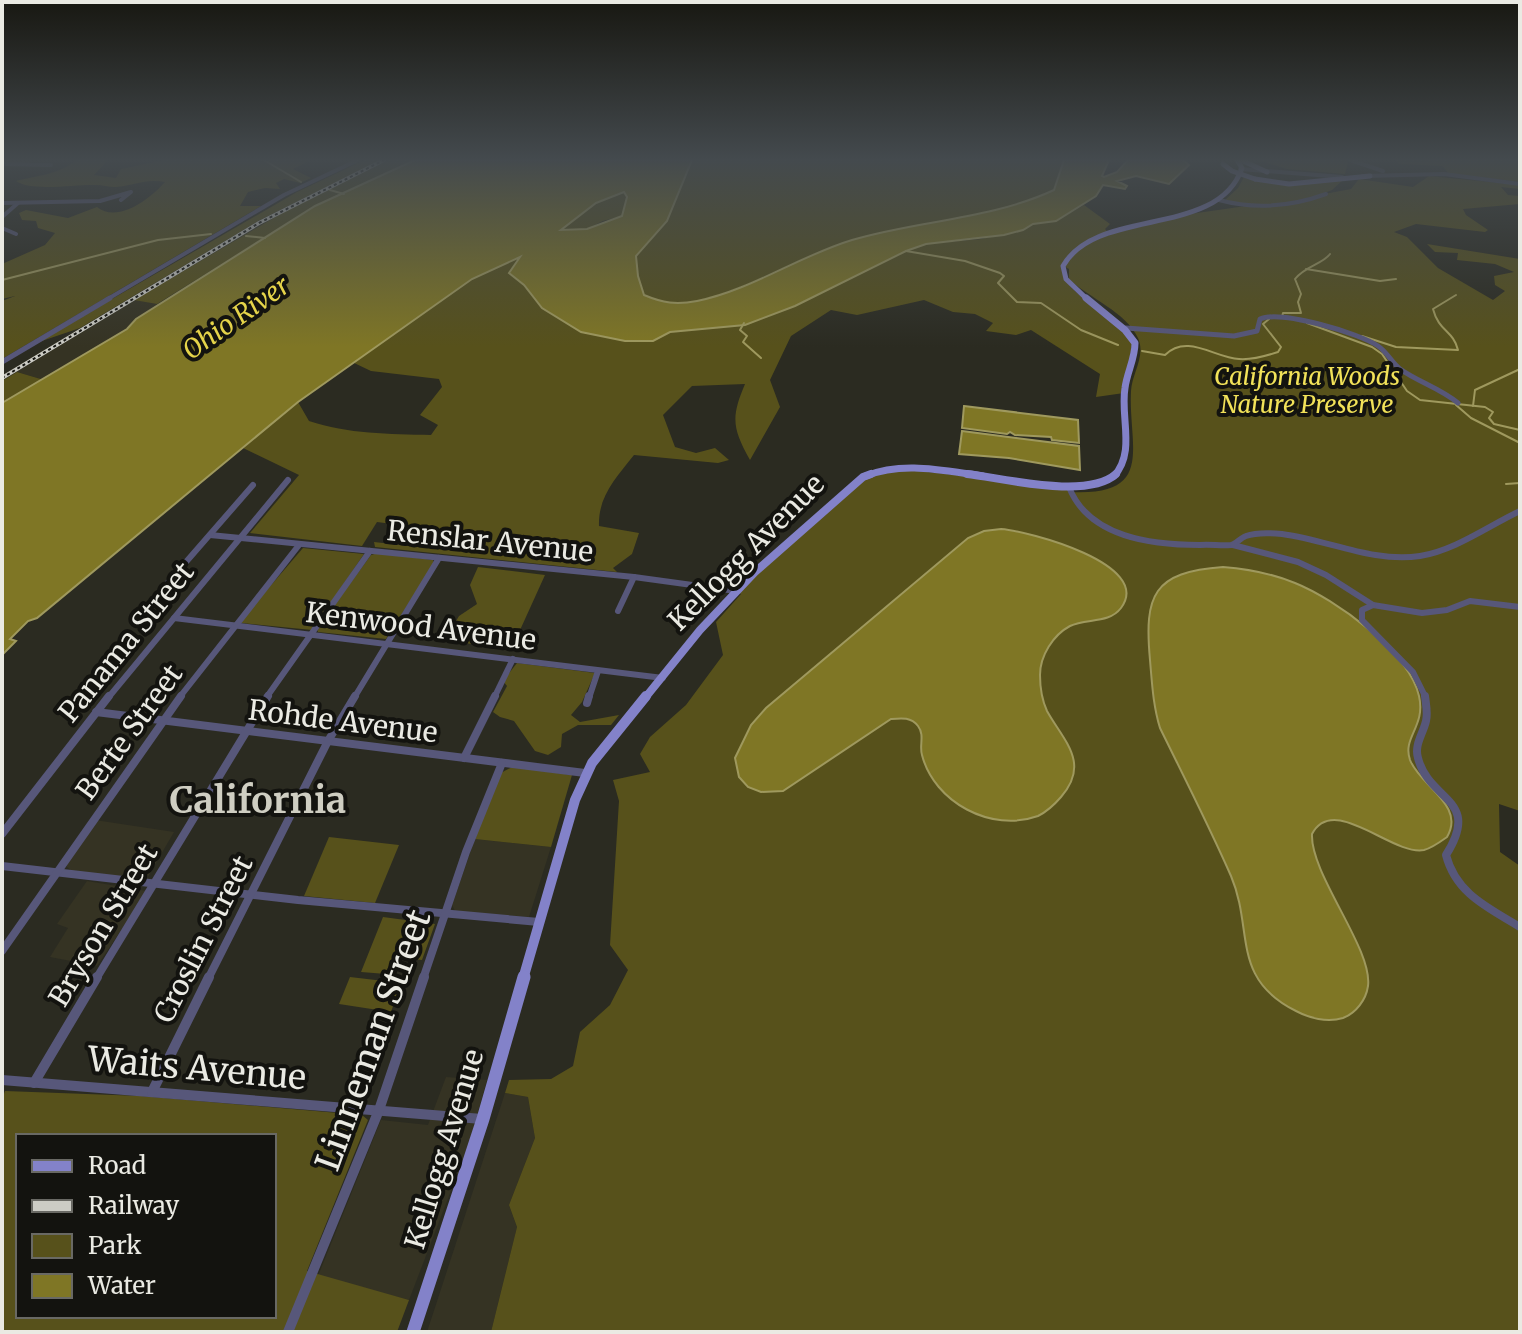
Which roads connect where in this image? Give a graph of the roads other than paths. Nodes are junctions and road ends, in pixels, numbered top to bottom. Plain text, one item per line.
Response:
1 (238, 222) edge
2 (1155, 222) edge
3 (2, 230) edge
4 (16, 234) dead end
5 (1126, 328) junction
6 (2, 362) edge
7 (1458, 403) dead end
8 (288, 480) dead end
9 (253, 485) dead end
10 (1069, 487) junction
11 (1520, 511) edge
12 (210, 535) junction
13 (239, 538) junction
14 (299, 545) junction
15 (1233, 545) junction
16 (370, 551) junction
17 (439, 558) junction
18 (634, 577) junction
19 (736, 591) junction
20 (159, 593) dead end
21 (1373, 605) junction
22 (1520, 607) edge
23 (618, 611) dead end
24 (174, 618) junction
25 (236, 624) junction
26 (312, 634) junction
27 (387, 643) junction
28 (513, 659) junction
29 (598, 671) junction
30 (663, 678) junction
31 (587, 703) dead end
32 (96, 712) junction
33 (163, 720) junction
34 (245, 731) junction
35 (328, 741) junction
36 (464, 758) junction
37 (502, 763) junction
38 (585, 773) junction
39 (2, 834) edge
40 (2, 866) edge
41 (57, 873) junction
42 (155, 884) junction
43 (250, 894) junction
44 (446, 914) junction
45 (539, 922) junction
46 (1520, 927) edge
47 (2, 951) edge
48 (2, 1080) edge
49 (34, 1083) junction
50 (152, 1092) junction
51 (379, 1110) junction
52 (483, 1119) junction
53 (288, 1332) edge
54 (413, 1332) edge

1 - 6 street
2 - 5 main road
3 - 4 street
5 - 7 street
5 - 10 main road, Kellogg Avenue
8 - 13 street, Panama Street
9 - 12 street
10 - 15 street
10 - 19 main road, Kellogg Avenue
11 - 15 street
12 - 13 street, Renslar Avenue
12 - 20 street
13 - 14 street, Renslar Avenue
13 - 24 street, Panama Street
14 - 16 street, Renslar Avenue
14 - 25 street, Berte Street
15 - 21 street
16 - 17 street, Renslar Avenue
16 - 26 street, Bryson Street
17 - 18 street, Renslar Avenue
17 - 27 street, Croslin Street
18 - 19 street, Renslar Avenue
18 - 23 street
19 - 30 main road, Kellogg Avenue
21 - 22 street
21 - 46 street
24 - 25 street, Kenwood Avenue
24 - 32 street, Panama Street
25 - 26 street, Kenwood Avenue
25 - 33 street, Berte Street
26 - 27 street, Kenwood Avenue
26 - 34 street, Bryson Street
27 - 28 street, Kenwood Avenue
27 - 35 street, Croslin Street
28 - 29 street, Kenwood Avenue
28 - 36 street
29 - 30 street, Kenwood Avenue
29 - 31 street
30 - 38 main road, Kellogg Avenue
32 - 33 street, Rohde Avenue
32 - 39 street, Panama Street
33 - 34 street, Rohde Avenue
33 - 41 street, Berte Street
34 - 35 street, Rohde Avenue
34 - 42 street, Bryson Street
35 - 36 street, Rohde Avenue
35 - 43 street, Croslin Street
36 - 37 street, Rohde Avenue
37 - 38 street, Rohde Avenue
37 - 44 street, Linneman Street
38 - 45 main road, Kellogg Avenue
40 - 41 street
41 - 42 street
41 - 47 street, Berte Street
42 - 43 street
42 - 49 street, Bryson Street
43 - 44 street
43 - 50 street, Croslin Street
44 - 45 street
44 - 51 street, Linneman Street
45 - 52 main road, Kellogg Avenue
48 - 49 street, Waits Avenue
49 - 50 street, Waits Avenue
50 - 51 street, Waits Avenue
51 - 52 street, Waits Avenue
51 - 53 street, Linneman Street
52 - 54 main road, Kellogg Avenue

